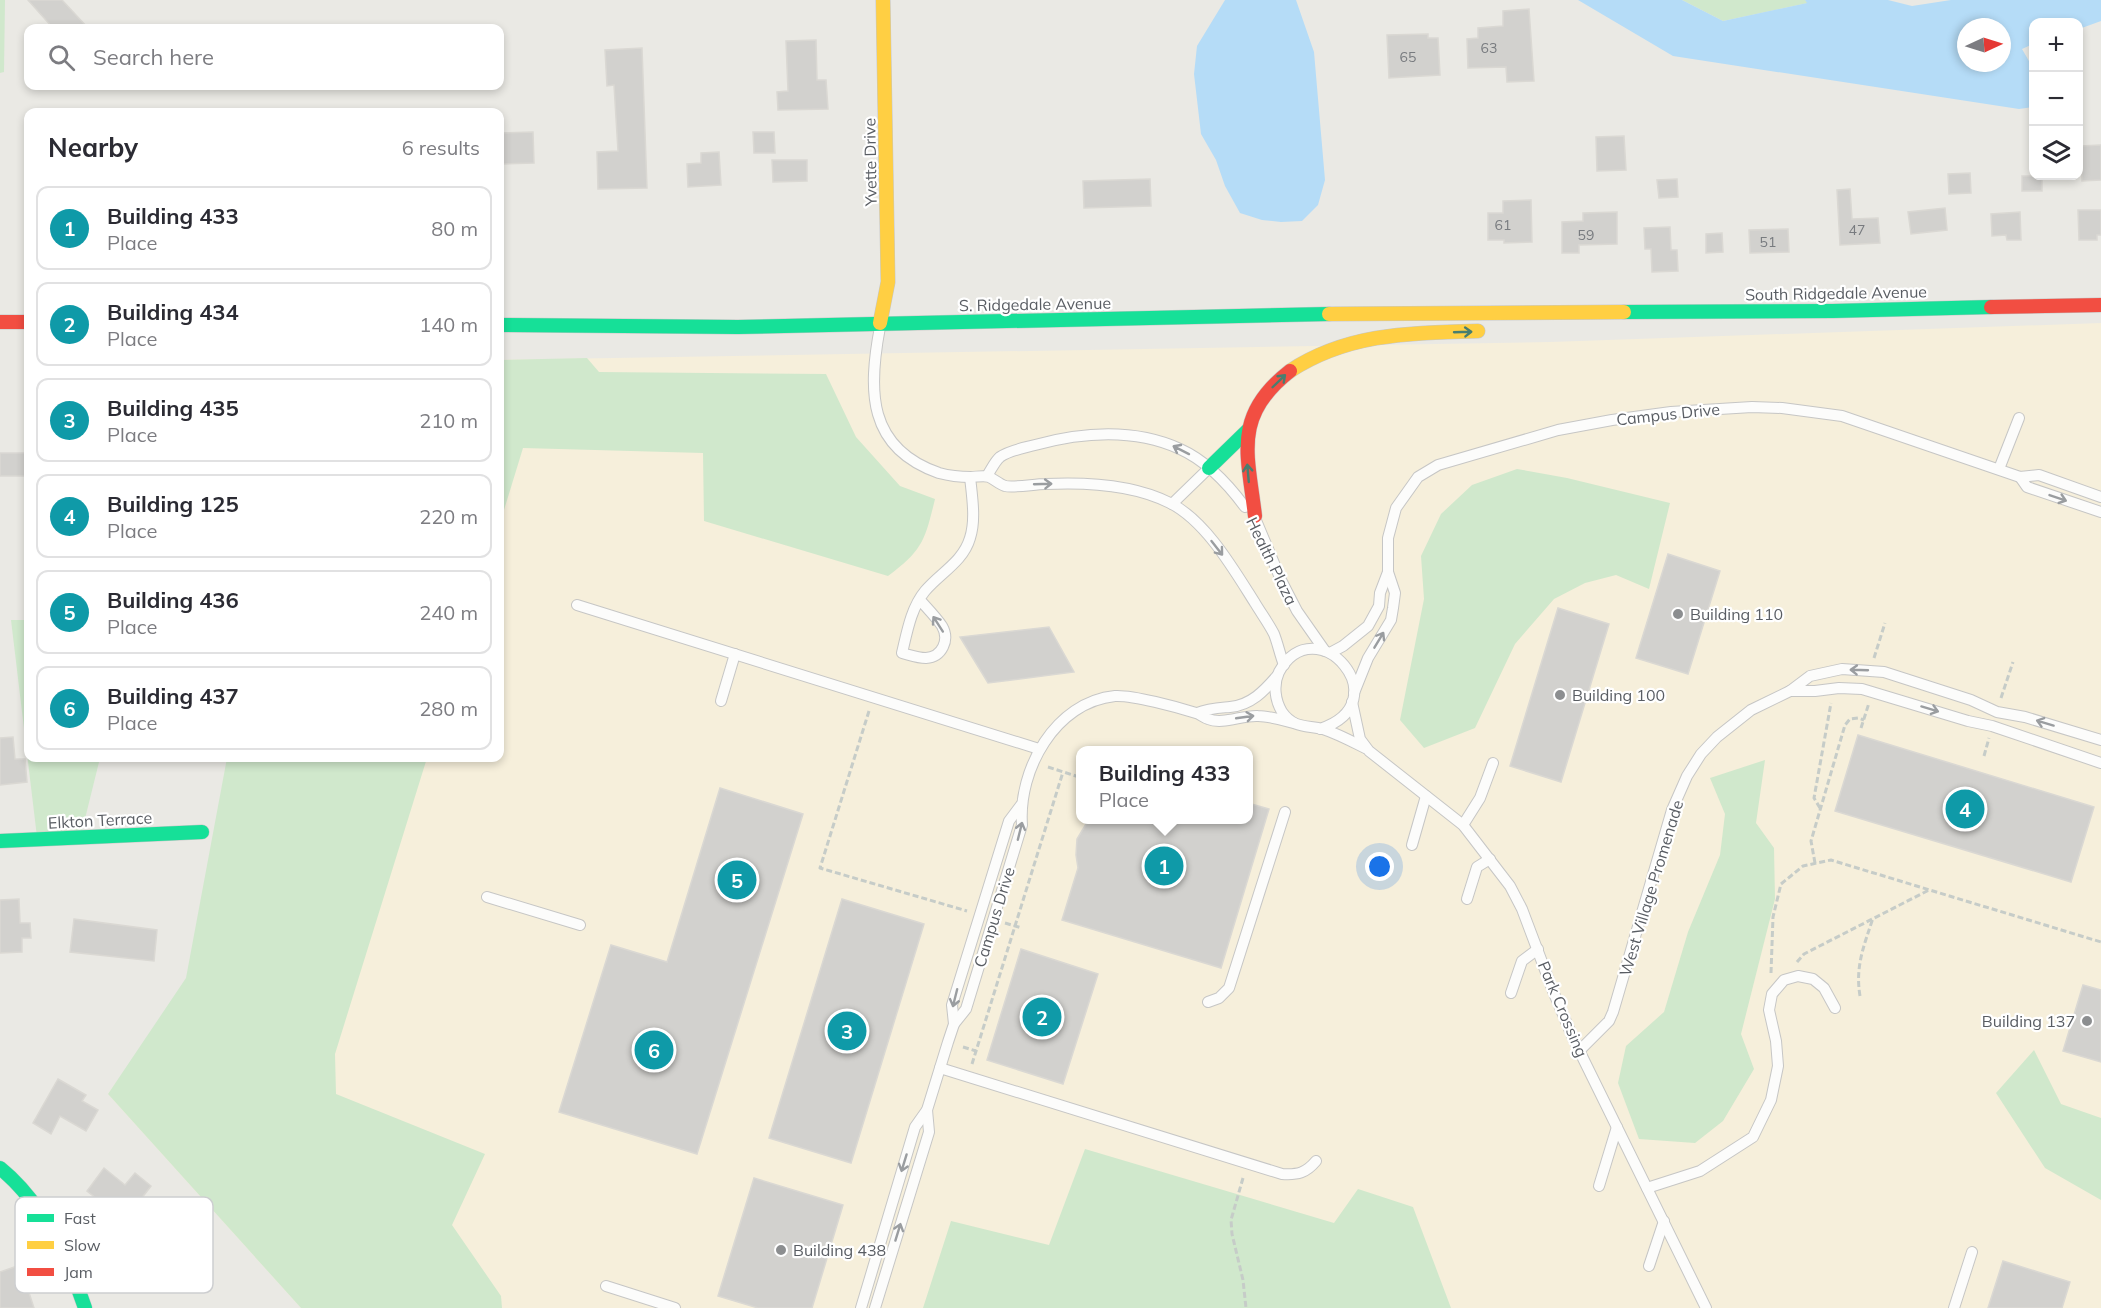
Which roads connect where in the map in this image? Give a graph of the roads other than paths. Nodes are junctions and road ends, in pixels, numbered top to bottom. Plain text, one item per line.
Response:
1 (883, 0) edge
2 (2101, 305) edge
3 (1570, 310) junction
4 (0, 322) edge
5 (24, 322) edge
6 (880, 323) junction
7 (504, 325) edge
8 (1531, 326) dead end
9 (1488, 331) dead end
10 (2019, 418) dead end
11 (1248, 430) junction
12 (1209, 468) junction
13 (1999, 469) junction
14 (987, 476) junction
15 (970, 477) junction
16 (2020, 477) junction
17 (2101, 497) edge
18 (1172, 504) junction
19 (2101, 512) edge
20 (1255, 516) junction
21 (1388, 572) junction
22 (920, 600) junction
23 (577, 605) dead end
24 (1327, 652) junction
25 (735, 654) junction
26 (1284, 665) junction
27 (1277, 676) junction
28 (1790, 691) junction
29 (1353, 697) junction
30 (721, 701) dead end
31 (1197, 713) junction
32 (1294, 723) junction
33 (1320, 729) junction
34 (2101, 740) edge
35 (1039, 749) junction
36 (1369, 751) junction
37 (1493, 763) dead end
38 (2101, 764) edge
39 (1426, 795) junction
40 (1286, 812) dead end
41 (1463, 825) junction
42 (202, 832) dead end
43 (0, 841) edge
44 (1412, 845) dead end
45 (1490, 859) junction
46 (487, 897) dead end
47 (1467, 899) dead end
48 (580, 925) dead end
49 (1538, 949) junction
50 (1511, 993) dead end
51 (1208, 1002) dead end
52 (1836, 1008) dead end
53 (1580, 1052) junction
54 (940, 1068) junction
55 (927, 1110) junction
56 (1617, 1127) junction
57 (1316, 1161) dead end
58 (0, 1167) edge
59 (1599, 1186) dead end
60 (1647, 1188) junction
61 (30, 1197) edge
62 (1664, 1221) junction
63 (1972, 1252) dead end
64 (1649, 1266) dead end
65 (606, 1286) dead end
66 (80, 1293) edge
67 (85, 1308) edge
68 (675, 1308) edge
69 (861, 1308) edge
70 (875, 1308) edge
71 (1706, 1308) edge
72 (1954, 1308) edge

1 - 6 main road, Yvette Drive
2 - 3 main road, South Ridgedale Avenue
3 - 6 main road, S. Ridgedale Avenue
3 - 8 main road
4 - 5 main road
6 - 7 main road, S. Ridgedale Avenue
6 - 15 lane, Health Plaza
11 -> 9 main road
10 - 13 lane
11 - 12 main road
20 -> 11 main road
12 -> 14 lane, Health Plaza
12 - 18 lane
12 - 20 lane, Health Plaza
13 - 16 lane, Campus Drive
13 - 21 lane, Campus Drive
14 - 15 lane, Health Plaza
14 -> 18 lane, Health Plaza
15 - 22 lane
16 - 17 lane, Campus Drive
16 -> 19 lane, Campus Drive
18 -> 26 lane, Health Plaza
20 - 24 lane, Health Plaza
21 - 24 lane, Campus Drive
29 -> 21 lane, Campus Drive
22 -> 22 lane
23 - 25 lane
24 - 26 lane
24 - 29 lane
25 - 30 lane
25 - 35 lane
26 - 27 lane
27 - 31 lane, Campus Drive
27 - 32 lane
34 -> 28 lane, West Village Promenade
28 -> 38 lane, West Village Promenade
28 - 53 lane, West Village Promenade
29 - 33 lane
29 - 36 lane, Park Crossing
31 -> 32 lane, Campus Drive
31 - 35 lane, Campus Drive
32 - 33 lane
33 - 36 lane, Park Crossing
35 - 54 lane, Campus Drive
36 - 39 lane, Park Crossing
37 - 41 lane
39 - 41 lane, Park Crossing
39 - 44 lane
40 - 51 lane
41 - 45 lane, Park Crossing
42 - 43 main road, Elkton Terrace
45 - 47 lane
45 - 49 lane, Park Crossing
46 - 48 lane
49 - 50 lane
49 - 53 lane, Park Crossing
52 - 60 lane
53 - 56 lane, Park Crossing
54 - 55 lane, Campus Drive
54 - 57 lane
55 -> 69 lane, Campus Drive
70 -> 55 lane, Campus Drive
56 - 59 lane
56 - 60 lane, Park Crossing
58 - 61 main road
60 - 62 lane, Park Crossing
62 - 64 lane
62 - 71 lane, Park Crossing
63 - 72 lane
65 - 68 lane
66 - 67 main road

